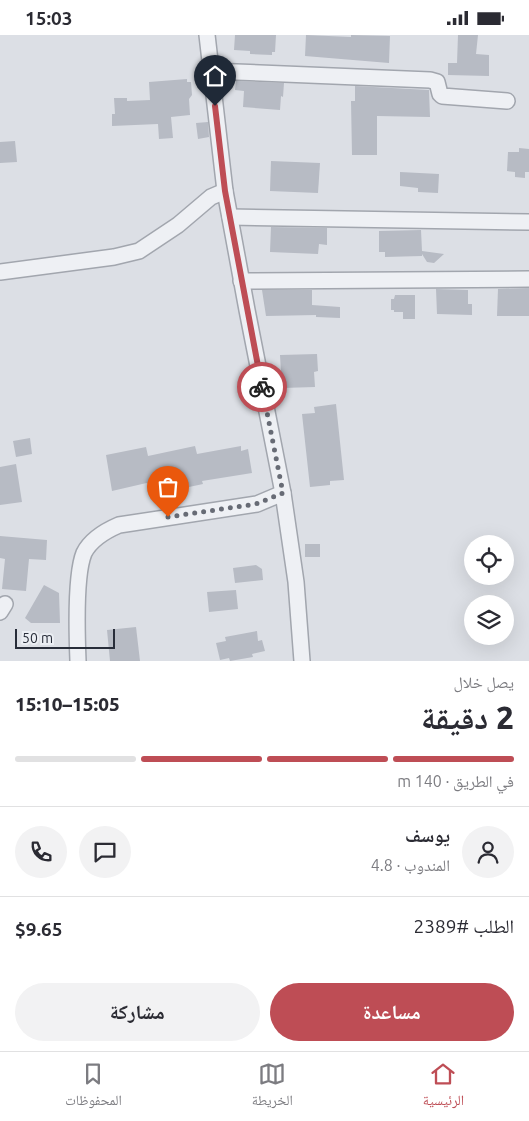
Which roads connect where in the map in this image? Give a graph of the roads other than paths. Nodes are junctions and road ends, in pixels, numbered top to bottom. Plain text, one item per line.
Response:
1 (207, 35) edge
2 (211, 71) junction
3 (508, 101) dead end
4 (225, 191) junction
5 (230, 217) junction
6 (529, 222) edge
7 (0, 273) edge
8 (529, 279) edge
9 (242, 281) junction
10 (283, 493) junction
11 (78, 661) edge
12 (302, 661) edge

1 - 2 street
2 - 3 street
2 - 4 street
4 - 5 street
4 - 7 street
5 - 6 street
5 - 9 street
8 - 9 street
9 - 10 street
10 - 11 street
10 - 12 street

